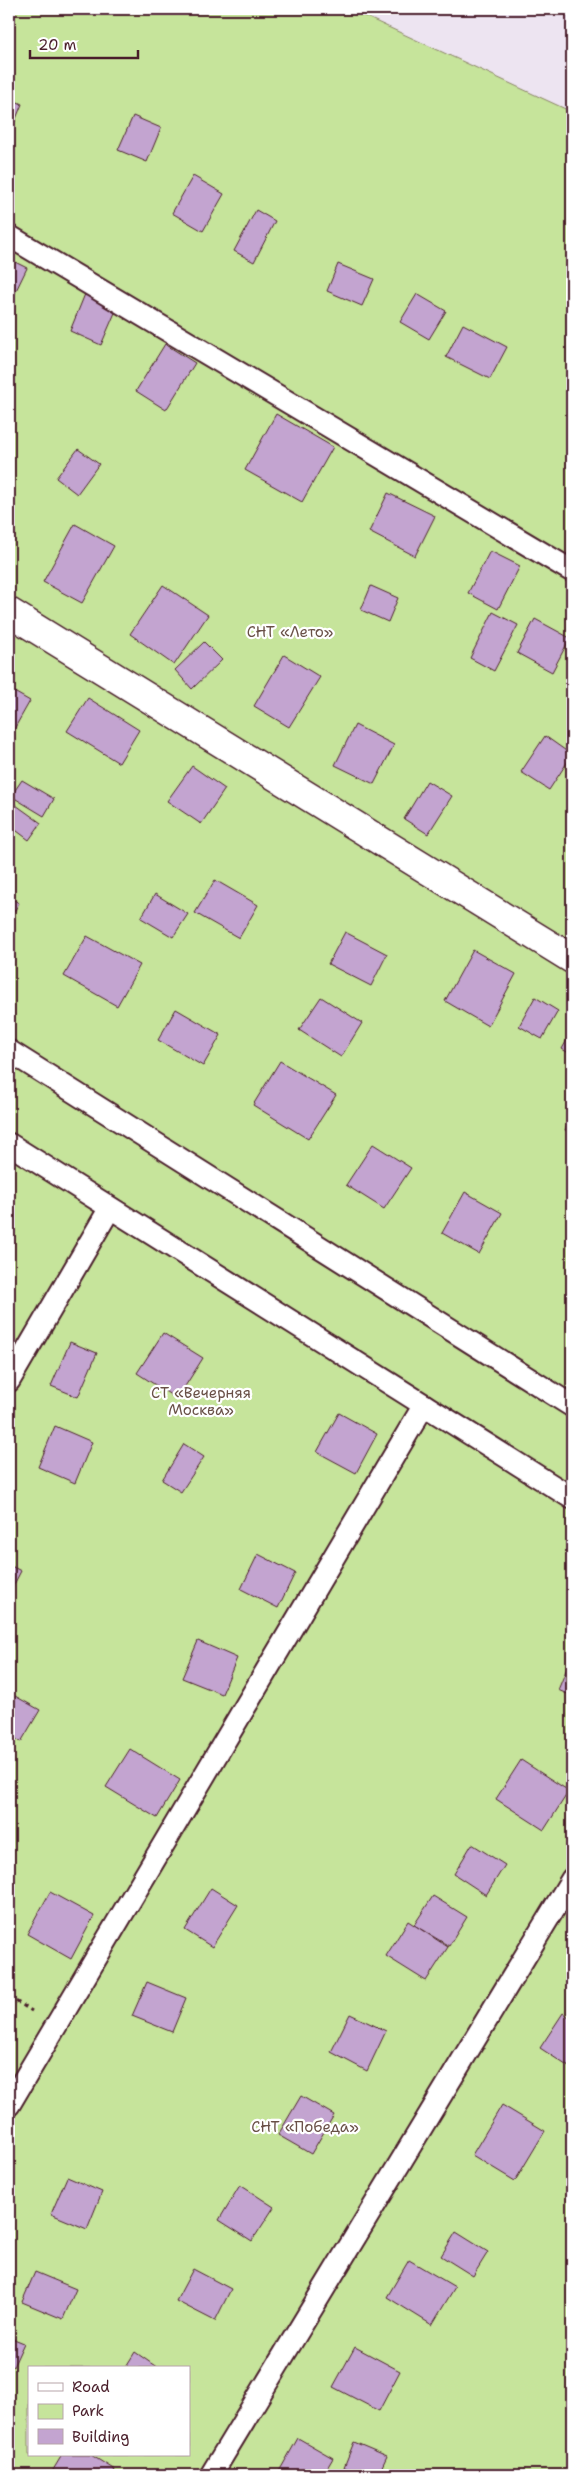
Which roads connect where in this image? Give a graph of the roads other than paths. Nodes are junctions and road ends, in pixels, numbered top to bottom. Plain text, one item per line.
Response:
1 (9, 236) edge
2 (572, 571) edge
3 (9, 612) edge
4 (572, 959) edge
5 (9, 1052) edge
6 (9, 1144) edge
7 (110, 1208) junction
8 (9, 1381) edge
9 (424, 1405) junction
10 (572, 1406) edge
11 (572, 1498) edge
12 (572, 1879) edge
13 (9, 2105) edge
14 (210, 2475) edge

1 - 2 lane
3 - 4 street
5 - 10 lane
6 - 7 lane
7 - 8 lane
7 - 9 lane
9 - 11 lane
9 - 13 lane
12 - 14 lane

